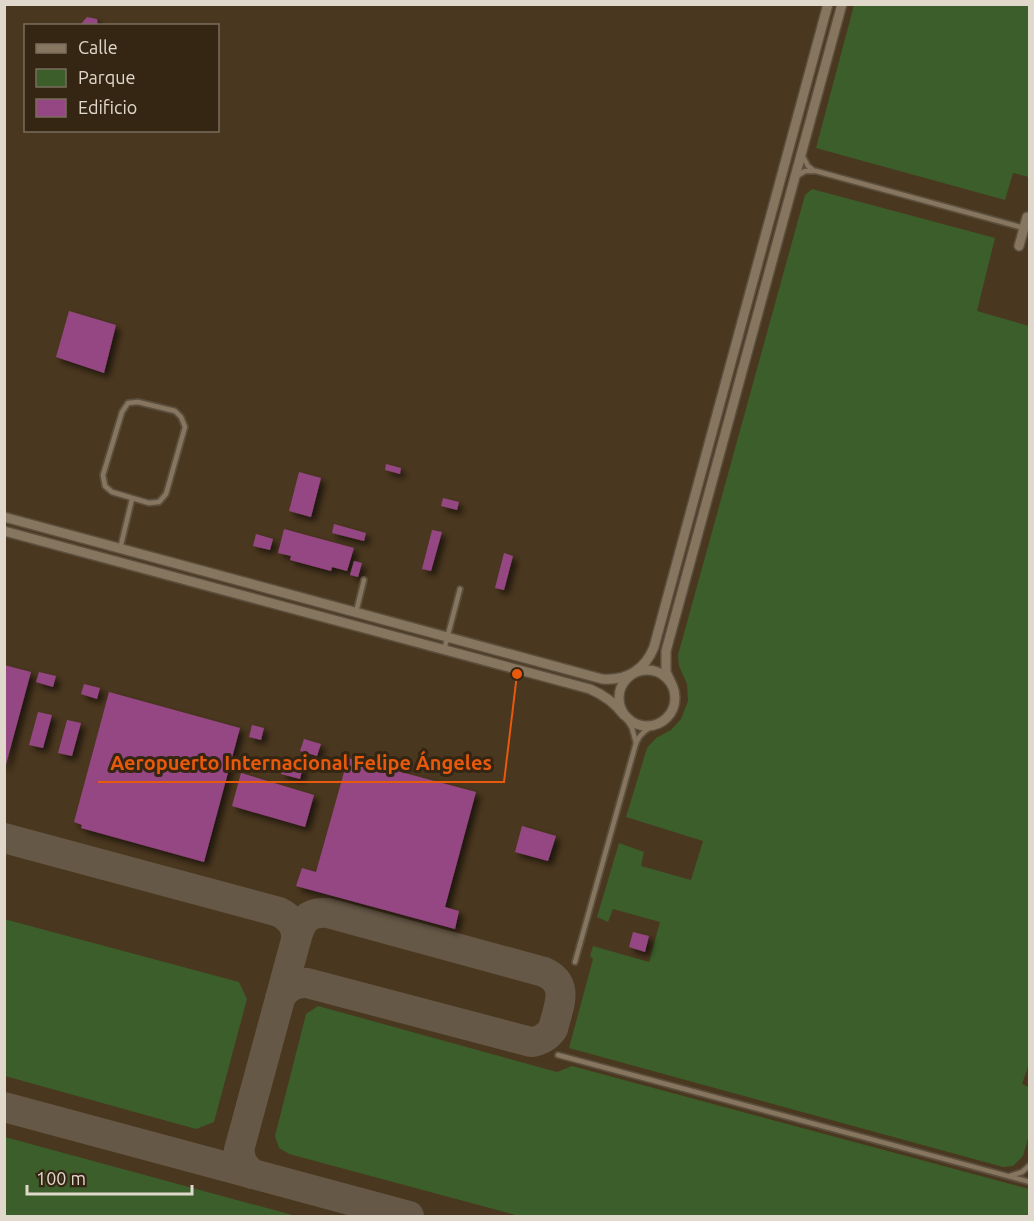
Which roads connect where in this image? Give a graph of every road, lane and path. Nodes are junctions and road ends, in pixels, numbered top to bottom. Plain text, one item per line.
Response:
1 (828, 4) edge
2 (842, 4) edge
3 (822, 27) junction
4 (835, 31) junction
5 (818, 43) junction
6 (831, 47) junction
7 (802, 151) junction
8 (816, 171) junction
9 (793, 184) junction
10 (771, 216) junction
11 (1027, 218) dead end
12 (784, 219) junction
13 (1024, 228) junction
14 (767, 231) junction
15 (779, 235) junction
16 (1019, 246) dead end
17 (132, 499) junction
18 (4, 517) edge
19 (4, 531) edge
20 (120, 549) junction
21 (364, 580) dead end
22 (460, 589) dead end
23 (356, 612) junction
24 (447, 637) junction
25 (444, 650) junction
26 (632, 674) junction
27 (672, 684) junction
28 (624, 715) junction
29 (657, 724) junction
30 (636, 743) junction
31 (575, 962) dead end
32 (558, 1055) dead end
33 (1029, 1165) edge
34 (1007, 1176) junction
35 (1029, 1182) edge

1 - 3 street
2 - 4 street
3 - 4 street
3 - 5 street
4 - 6 street
5 - 6 street
5 - 10 street
6 - 7 street
7 - 8 lane
7 - 9 street
8 - 9 lane
8 - 13 lane
9 - 12 street
10 - 12 street
10 - 14 street
11 - 13 street
12 - 15 street
13 - 16 street
14 - 15 street
14 - 26 street
15 - 27 street
17 - 17 lane
17 - 20 lane
18 - 20 street
19 - 25 street
20 - 23 street
21 - 23 lane
22 - 24 lane
23 - 24 street
24 - 25 lane
24 - 26 street
25 - 28 street
26 - 27 street
26 - 28 street
27 - 29 street
28 - 29 street
28 - 30 lane
29 - 30 lane
30 - 31 lane
32 - 34 lane
33 - 34 lane
34 - 35 lane

